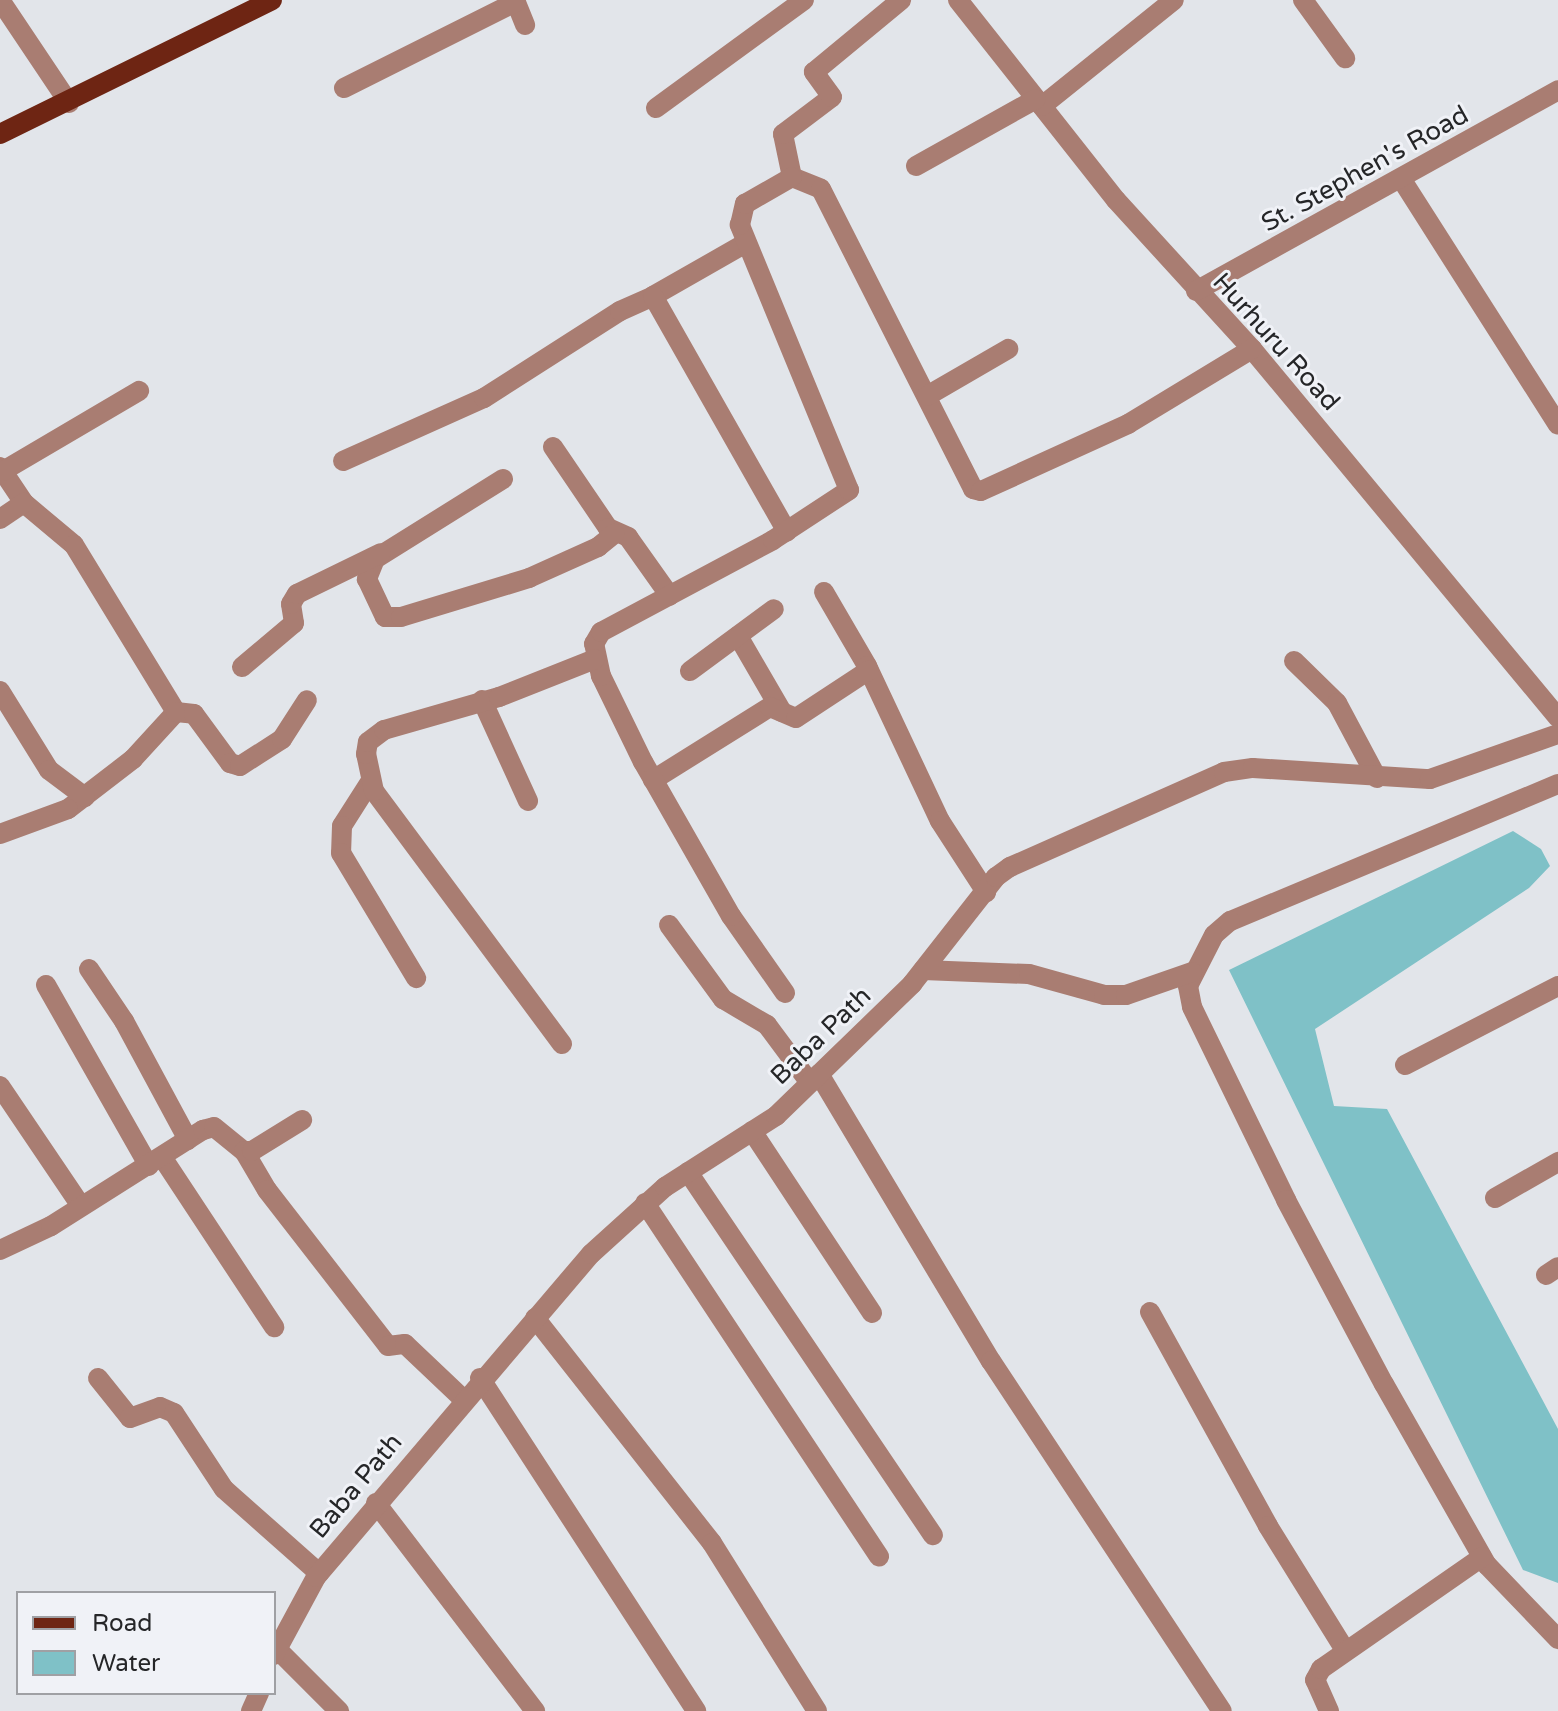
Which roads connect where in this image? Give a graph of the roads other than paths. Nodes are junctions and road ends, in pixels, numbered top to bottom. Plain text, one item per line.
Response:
1 (0, 0) edge
2 (272, 0) edge
3 (804, 0) edge
4 (901, 0) edge
5 (958, 0) edge
6 (1174, 0) edge
7 (1303, 0) edge
8 (516, 1) edge
9 (525, 25) dead end
10 (1345, 58) dead end
11 (344, 88) dead end
12 (1558, 90) edge
13 (69, 103) junction
14 (1039, 103) junction
15 (656, 108) dead end
16 (0, 134) edge
17 (916, 166) dead end
18 (792, 177) junction
19 (1402, 180) junction
20 (746, 243) junction
21 (1196, 291) junction
22 (653, 296) junction
23 (1008, 349) dead end
24 (1252, 349) junction
25 (139, 391) dead end
26 (927, 396) junction
27 (1558, 425) edge
28 (553, 447) dead end
29 (343, 461) dead end
30 (1, 469) edge
31 (503, 479) dead end
32 (24, 503) junction
33 (0, 519) edge
34 (787, 532) junction
35 (614, 534) junction
36 (381, 553) junction
37 (824, 592) dead end
38 (670, 596) junction
39 (774, 609) dead end
40 (738, 636) junction
41 (595, 659) junction
42 (1294, 661) dead end
43 (242, 667) dead end
44 (869, 670) junction
45 (690, 671) dead end
46 (0, 691) edge
47 (307, 700) dead end
48 (482, 700) junction
49 (176, 712) junction
50 (782, 712) junction
51 (1558, 717) edge
52 (1558, 734) edge
53 (1377, 778) junction
54 (653, 780) junction
55 (370, 782) junction
56 (1558, 784) edge
57 (85, 797) junction
58 (528, 801) dead end
59 (0, 834) edge
60 (986, 892) junction
61 (669, 925) dead end
62 (89, 969) dead end
63 (923, 970) junction
64 (1192, 972) junction
65 (416, 978) dead end
66 (46, 985) dead end
67 (1558, 986) edge
68 (785, 993) dead end
69 (562, 1044) dead end
70 (1405, 1065) dead end
71 (815, 1079) junction
72 (0, 1086) edge
73 (302, 1120) dead end
74 (752, 1131) junction
75 (188, 1140) junction
76 (244, 1151) junction
77 (156, 1162) junction
78 (1558, 1162) edge
79 (688, 1172) junction
80 (1495, 1198) dead end
81 (645, 1203) junction
82 (81, 1206) junction
83 (0, 1250) edge
84 (1150, 1312) dead end
85 (872, 1313) dead end
86 (535, 1318) junction
87 (274, 1327) dead end
88 (98, 1378) dead end
89 (480, 1378) junction
90 (463, 1399) junction
91 (376, 1503) junction
92 (933, 1535) dead end
93 (879, 1557) dead end
94 (1482, 1557) junction
95 (319, 1573) junction
96 (1558, 1639) edge
97 (1345, 1650) junction
98 (276, 1652) edge
99 (339, 1711) edge
100 (535, 1711) edge
101 (696, 1711) edge
102 (817, 1711) edge
103 (1222, 1711) edge
104 (1329, 1711) edge

1 - 13 street
2 - 13 main road
3 - 15 street
4 - 18 street
5 - 14 street, Hurhuru Road
6 - 14 street
7 - 10 street
8 - 9 street
8 - 11 street
12 - 19 street, St. Stephen's Road
13 - 16 main road
14 - 17 street
14 - 21 street, Hurhuru Road
18 - 20 street
18 - 26 street
19 - 21 street, St. Stephen's Road
19 - 27 street
20 - 22 street
20 - 34 street
21 - 24 street, Hurhuru Road
22 - 29 street
22 - 34 street
23 - 26 street
24 - 26 street
24 - 51 street, Hurhuru Road
25 - 30 street
28 - 35 street
30 - 32 street
31 - 36 street
32 - 33 street
32 - 49 street
34 - 38 street
35 - 36 street
35 - 38 street
36 - 43 street
37 - 44 street
38 - 41 street
39 - 40 street
40 - 45 street
40 - 50 street
41 - 48 street
41 - 54 street
42 - 53 street
44 - 50 street
44 - 60 street
46 - 57 street
47 - 49 street
48 - 55 street
48 - 58 street
49 - 57 street
50 - 54 street
52 - 53 street, Baba Path
53 - 60 street, Baba Path
54 - 68 street
55 - 65 street
55 - 69 street
56 - 64 street
57 - 59 street
60 - 63 street, Baba Path
61 - 71 street
62 - 75 street
63 - 64 street
63 - 71 street, Baba Path
64 - 94 street
66 - 77 street
67 - 70 street
71 - 74 street, Baba Path
71 - 103 street
72 - 82 street
73 - 76 street
74 - 79 street, Baba Path
74 - 85 street
75 - 76 street
75 - 77 street
76 - 90 street
77 - 82 street
77 - 87 street
78 - 80 street
79 - 81 street, Baba Path
79 - 92 street
81 - 86 street, Baba Path
81 - 93 street
82 - 83 street
84 - 97 street
86 - 89 street, Baba Path
86 - 102 street
88 - 95 street
89 - 90 street, Baba Path
89 - 101 street
90 - 91 street, Baba Path
91 - 95 street, Baba Path
91 - 100 street
94 - 96 street
94 - 97 street
95 - 98 street, Baba Path
97 - 104 street
98 - 99 street

